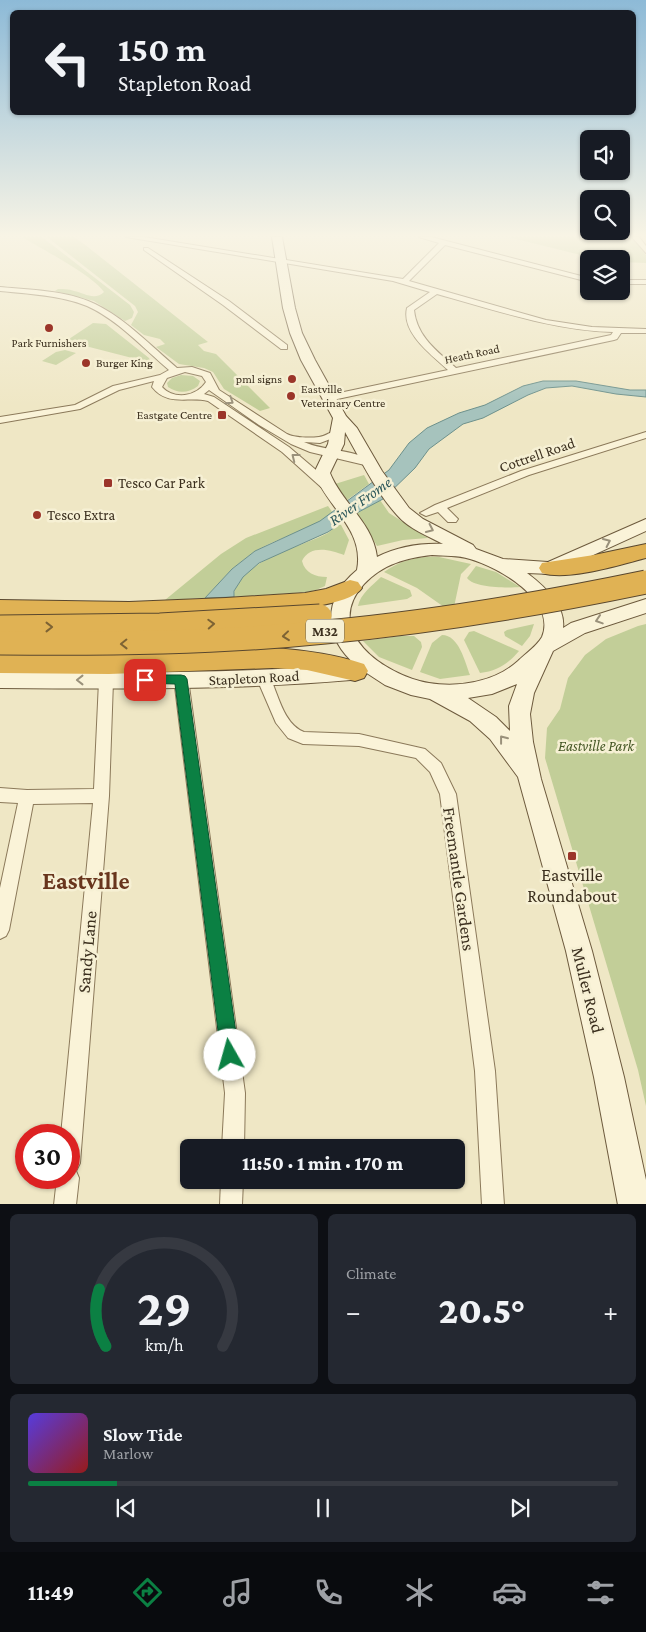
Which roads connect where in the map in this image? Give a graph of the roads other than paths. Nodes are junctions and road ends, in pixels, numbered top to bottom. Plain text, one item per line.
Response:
1 (28, 293) edge
2 (213, 293) edge
3 (287, 293) edge
4 (433, 293) edge
5 (449, 293) edge
6 (618, 331) junction
7 (646, 331) edge
8 (282, 334) dead end
9 (270, 335) junction
10 (284, 347) dead end
11 (176, 371) junction
12 (454, 371) junction
13 (161, 377) junction
14 (210, 382) junction
15 (158, 389) junction
16 (196, 395) junction
17 (100, 397) junction
18 (328, 398) junction
19 (0, 420) edge
20 (339, 426) junction
21 (646, 435) edge
22 (288, 437) junction
23 (332, 454) junction
24 (372, 468) junction
25 (331, 492) junction
26 (439, 508) junction
27 (426, 513) dead end
28 (452, 519) dead end
29 (646, 524) edge
30 (646, 551) edge
31 (476, 554) junction
32 (494, 562) junction
33 (646, 566) edge
34 (550, 568) junction
35 (358, 580) junction
36 (646, 582) edge
37 (646, 606) edge
38 (0, 609) edge
39 (0, 627) edge
40 (0, 643) edge
41 (544, 649) junction
42 (0, 663) edge
43 (268, 668) junction
44 (355, 671) joint
45 (387, 678) junction
46 (181, 679) junction
47 (0, 680) edge
48 (106, 681) junction
49 (428, 691) junction
50 (530, 779) junction
51 (0, 795) edge
52 (101, 796) junction
53 (26, 797) junction
54 (0, 930) edge
55 (72, 1124) edge
56 (233, 1139) edge
57 (67, 1189) edge
58 (232, 1189) edge
59 (65, 1204) edge
60 (231, 1204) edge
61 (493, 1204) edge
62 (635, 1204) edge

1 - 11 street
2 - 9 street
3 - 18 main road
4 - 12 street
5 - 6 street
6 - 7 street
6 - 12 street, Heath Road
8 - 9 street
9 - 10 street
11 - 13 street
11 - 14 street
12 - 18 street, Heath Road
13 - 15 street
13 - 17 street
14 - 16 street
14 -> 22 street
15 - 16 street
15 - 17 street
25 -> 16 street
17 - 19 street
18 - 20 main road
20 - 22 street
20 - 23 main road
20 - 24 main road
21 - 26 street, Cottrell Road
22 - 23 street
23 - 24 street
23 - 25 main road
24 -> 31 main road
25 - 35 main road
26 - 27 street, Cottrell Road
26 - 28 street
34 -> 29 main road
30 - 34 highway
31 - 32 main road
31 - 35 main road
32 - 34 main road
32 - 41 main road
39 -> 33 highway, M32, bridge
35 - 38 highway, M32
35 - 45 main road
36 -> 40 highway, M32, bridge
37 -> 41 main road
41 - 49 main road
41 - 50 main road, Muller Road
42 - 43 highway, M32
43 - 44 highway, M32
43 - 46 main road, Stapleton Road
43 - 61 street, Freemantle Gardens
44 - 45 main road
45 - 49 main road
46 - 48 main road, Stapleton Road
46 - 56 street
48 -> 47 main road, Stapleton Road
48 - 52 street, Sandy Lane
50 -> 49 main road, Muller Road
50 - 62 main road, Muller Road
51 - 53 street
52 - 53 street
52 - 55 street, Sandy Lane
53 - 54 street
57 - 59 street
58 - 60 street

